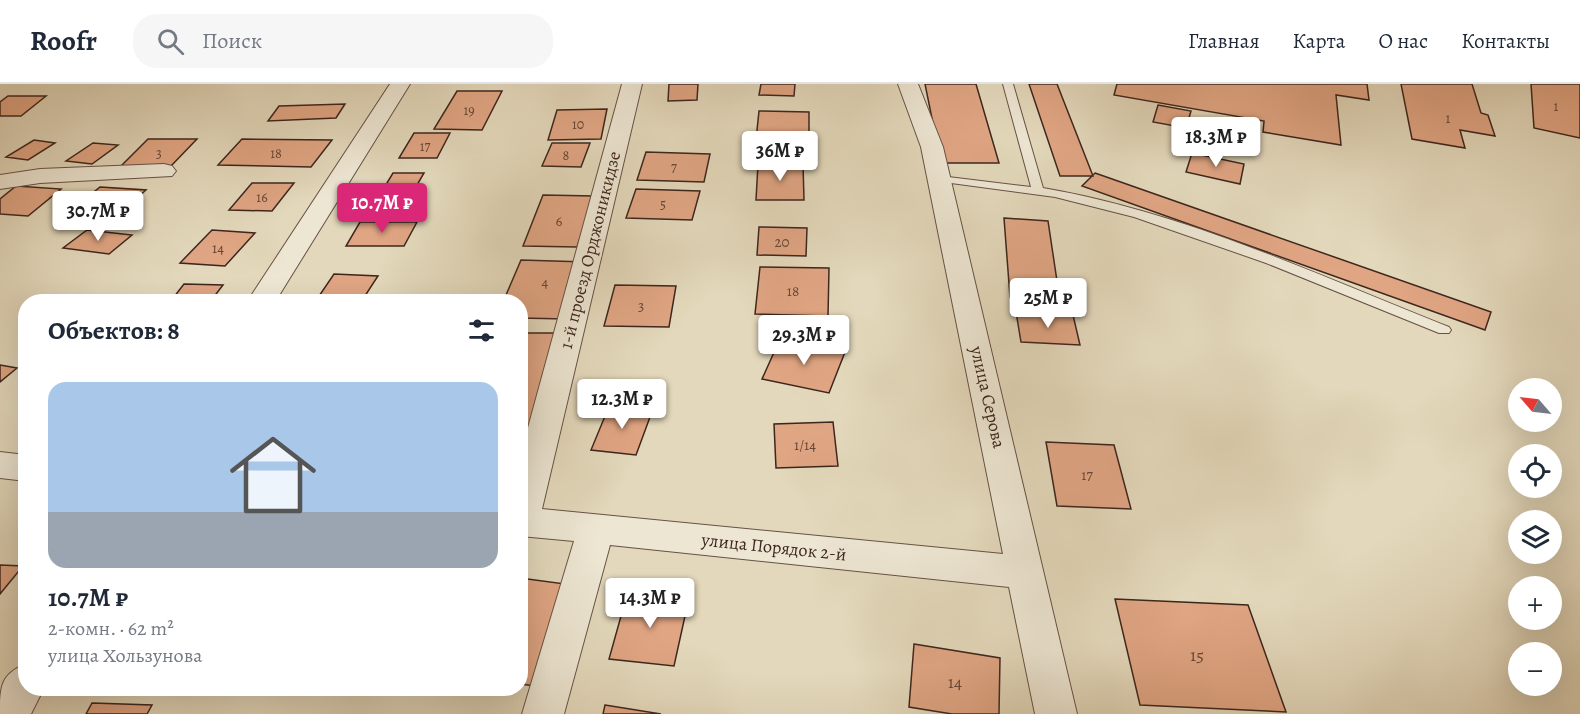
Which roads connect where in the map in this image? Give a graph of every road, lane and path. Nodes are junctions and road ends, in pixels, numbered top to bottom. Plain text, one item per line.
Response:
1 (400, 84) edge
2 (632, 84) edge
3 (908, 84) edge
4 (1008, 84) edge
5 (164, 171) dead end
6 (940, 179) junction
7 (0, 182) edge
8 (1038, 190) junction
9 (266, 294) edge
10 (1444, 330) dead end
11 (0, 465) edge
12 (18, 467) edge
13 (528, 493) edge
14 (528, 522) edge
15 (596, 529) junction
16 (1027, 573) junction
17 (18, 696) edge
18 (7, 714) edge
19 (543, 714) edge
20 (1056, 714) edge

1 - 9 street
2 - 13 street, 1-й проезд Орджоникидзе
3 - 6 street, улица Серова
4 - 8 lane
5 - 7 street
6 - 8 lane
6 - 16 street, улица Серова
8 - 10 lane
11 - 12 street
14 - 15 street, улица Порядок 2-й
15 - 16 street, улица Порядок 2-й
15 - 19 street
16 - 20 street, улица Серова
17 - 18 street

